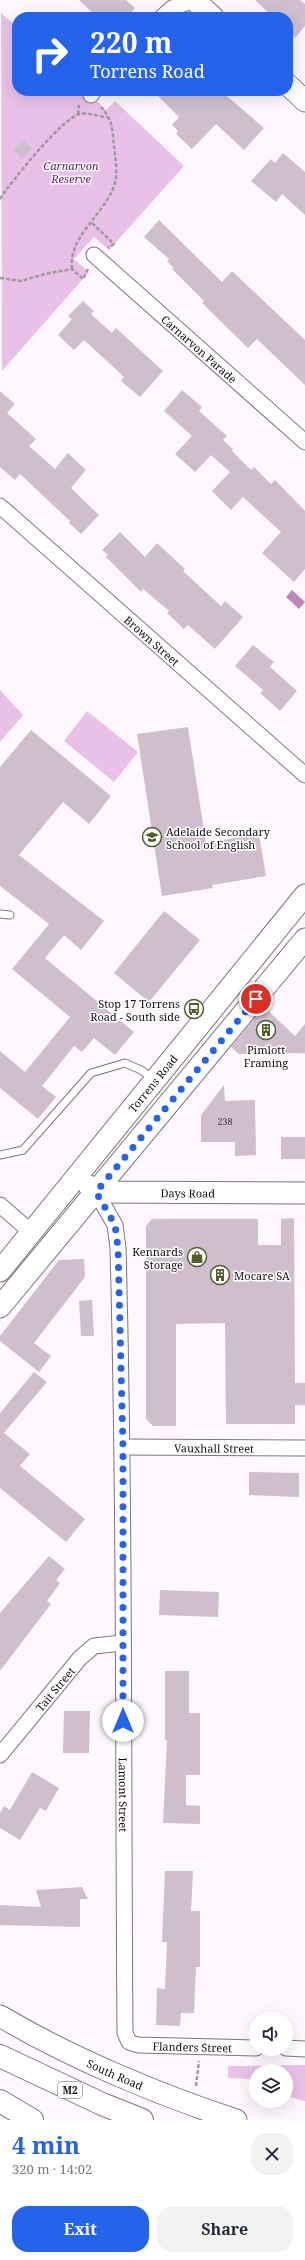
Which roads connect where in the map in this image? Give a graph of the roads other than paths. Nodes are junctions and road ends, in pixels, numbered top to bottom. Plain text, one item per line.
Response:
1 (195, 0) edge
2 (168, 12) edge
3 (208, 12) edge
4 (293, 90) edge
5 (305, 101) edge
6 (94, 255) dead end
7 (305, 442) edge
8 (0, 506) edge
9 (305, 775) edge
10 (305, 895) edge
11 (0, 914) edge
12 (10, 915) dead end
13 (305, 939) edge
14 (155, 1081) junction
15 (0, 1155) edge
16 (78, 1176) junction
17 (96, 1192) junction
18 (305, 1193) edge
19 (0, 1205) edge
20 (32, 1232) junction
21 (0, 1271) edge
22 (0, 1307) edge
23 (123, 1448) junction
24 (305, 1448) edge
25 (122, 1643) junction
26 (0, 1755) edge
27 (0, 2016) edge
28 (129, 2042) joint
29 (249, 2048) edge
30 (293, 2048) edge
31 (305, 2049) edge
32 (0, 2056) edge
33 (0, 2101) edge
34 (32, 2120) edge
35 (142, 2120) edge
36 (236, 2120) edge

1 - 2 street
1 - 3 main road
4 - 5 main road
6 - 7 street, Carnarvon Parade
8 - 9 street, Brown Street
10 - 14 main road, Torrens Road
11 - 12 lane
13 - 17 main road
14 - 15 lane
14 - 16 main road, Torrens Road
16 - 17 main road
16 - 20 main road, Torrens Road
17 - 18 main road, Days Road
17 - 22 main road
17 - 23 street, Lamont Street
19 - 20 street
20 - 21 main road, Torrens Road
23 - 24 street, Vauxhall Street
23 - 25 street, Lamont Street
25 - 26 street, Tait Street
25 - 28 street, Lamont Street
27 - 36 main road, South Road
28 - 29 street, Flanders Street
30 - 31 street
32 - 35 highway, M2
33 - 34 highway

